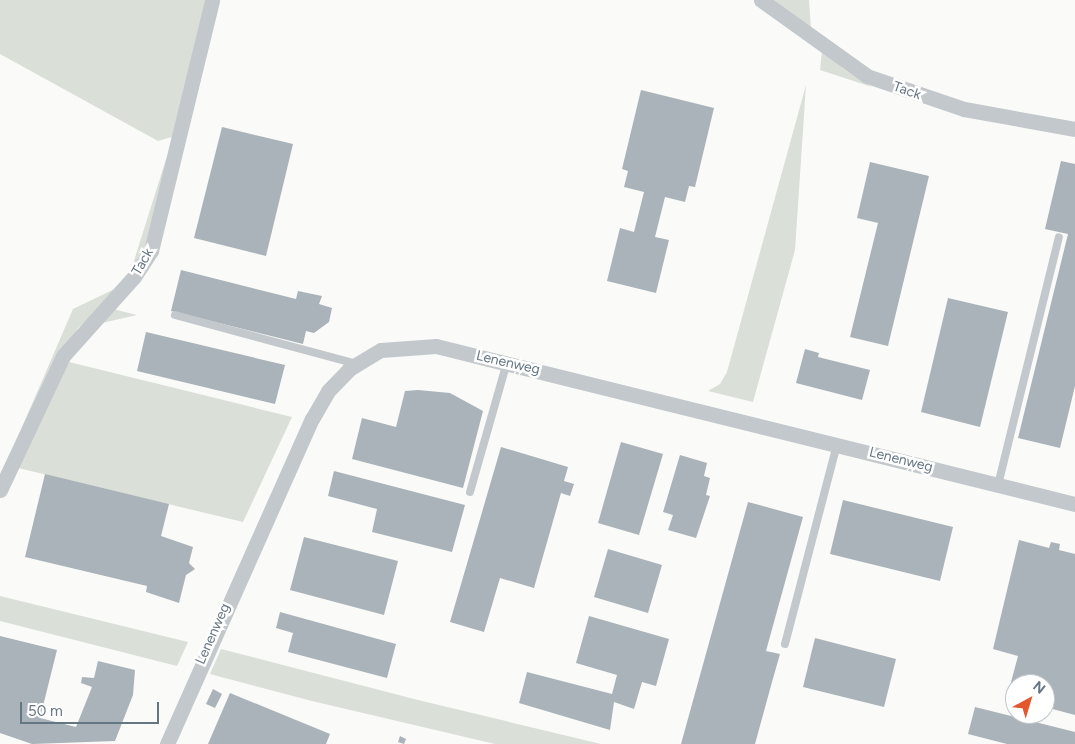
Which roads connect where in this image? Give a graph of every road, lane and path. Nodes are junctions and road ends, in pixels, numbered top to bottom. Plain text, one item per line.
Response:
1 (212, 0) edge
2 (761, 0) edge
3 (1075, 129) edge
4 (1059, 237) dead end
5 (175, 315) dead end
6 (507, 362) junction
7 (357, 364) junction
8 (837, 444) junction
9 (998, 484) junction
10 (0, 490) edge
11 (470, 492) dead end
12 (1075, 504) edge
13 (785, 644) dead end
14 (167, 744) edge

1 - 10 street, Tack
2 - 3 street, Tack
4 - 9 lane
5 - 7 lane
6 - 7 street, Lenenweg
6 - 8 street, Lenenweg
6 - 11 lane
7 - 14 street, Lenenweg
8 - 9 street, Lenenweg
8 - 13 lane
9 - 12 street, Lenenweg

